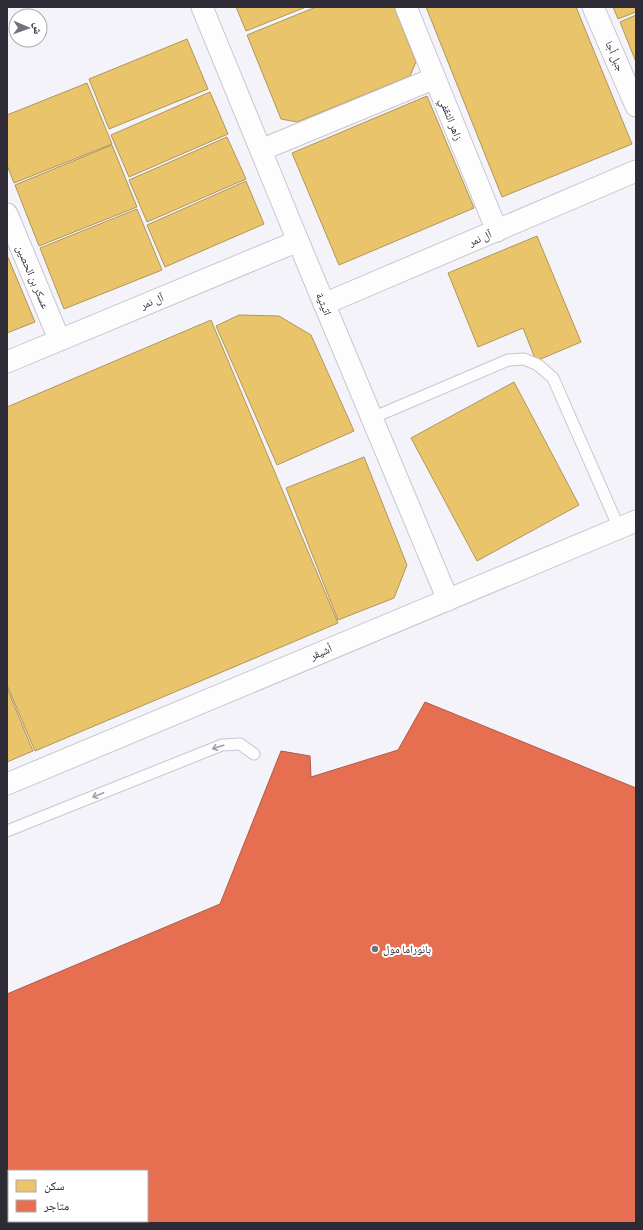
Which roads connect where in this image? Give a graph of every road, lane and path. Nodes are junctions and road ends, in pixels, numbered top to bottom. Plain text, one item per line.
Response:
1 (202, 7) edge
2 (406, 7) edge
3 (593, 7) edge
4 (435, 78) junction
5 (636, 106) edge
6 (261, 150) junction
7 (636, 171) edge
8 (7, 214) edge
9 (497, 231) junction
10 (298, 241) junction
11 (324, 304) junction
12 (59, 339) junction
13 (7, 362) edge
14 (372, 418) junction
15 (628, 524) edge
16 (448, 600) junction
17 (254, 754) dead end
18 (7, 784) edge
19 (7, 831) edge

1 - 6 street, اثيثية
2 - 4 street, زاهر الثقفي
3 - 5 street, جبل أجا
4 - 6 street
4 - 9 street, زاهر الثقفي
6 - 10 street, اثيثية
7 - 9 street, آل نمر
8 - 12 street, عسكر بن الحصين
9 - 11 street, آل نمر
10 - 11 street, اثيثية
10 - 12 street, آل نمر
11 - 14 street, اثيثية
12 - 13 street, آل نمر
14 - 15 lane
14 - 16 street, اثيثية
15 - 16 street, أشيقر
16 - 18 street, أشيقر
17 -> 19 lane

